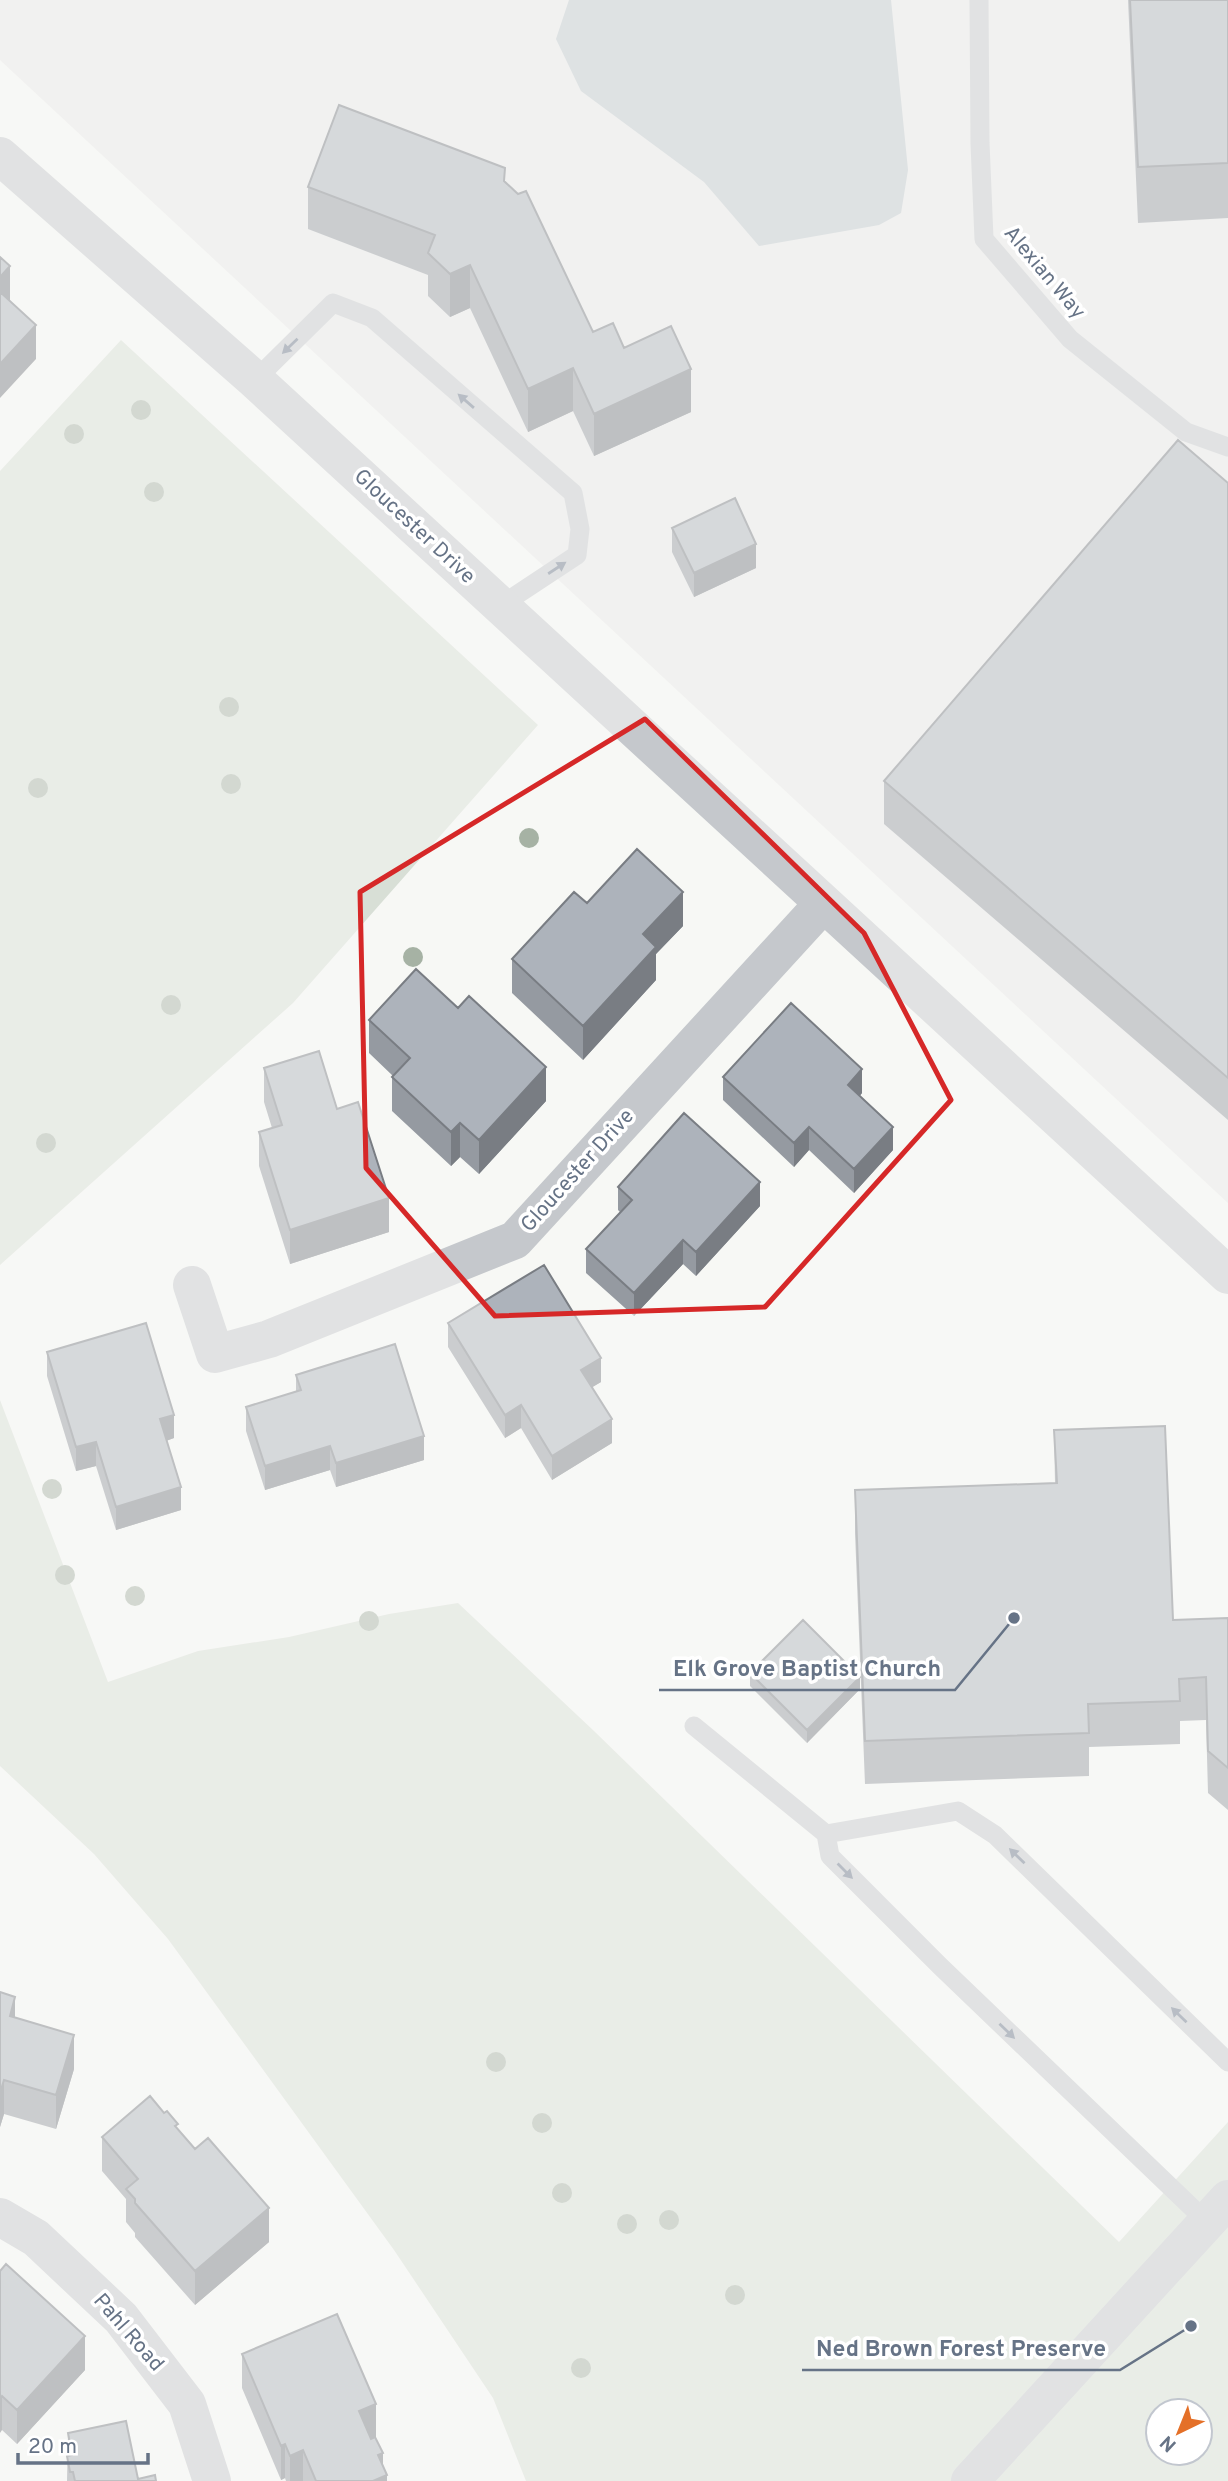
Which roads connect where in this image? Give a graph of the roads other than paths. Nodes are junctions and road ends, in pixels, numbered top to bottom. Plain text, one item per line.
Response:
1 (985, 2) edge
2 (0, 156) edge
3 (255, 380) junction
4 (1228, 447) edge
5 (500, 606) junction
6 (823, 904) junction
7 (1228, 1275) edge
8 (192, 1285) dead end
9 (694, 1726) dead end
10 (826, 1835) junction
11 (1228, 2063) edge
12 (1217, 2210) edge
13 (0, 2217) edge
14 (212, 2481) edge
15 (970, 2481) edge

1 - 4 lane, Alexian Way
2 - 3 street, Gloucester Drive
3 - 5 street, Gloucester Drive
5 -> 3 lane
5 - 6 street, Gloucester Drive
6 - 7 street, Gloucester Drive
6 - 8 street, Gloucester Drive
9 - 10 lane
11 -> 10 lane
10 -> 12 lane
12 - 15 street
13 - 14 street, Pahl Road

